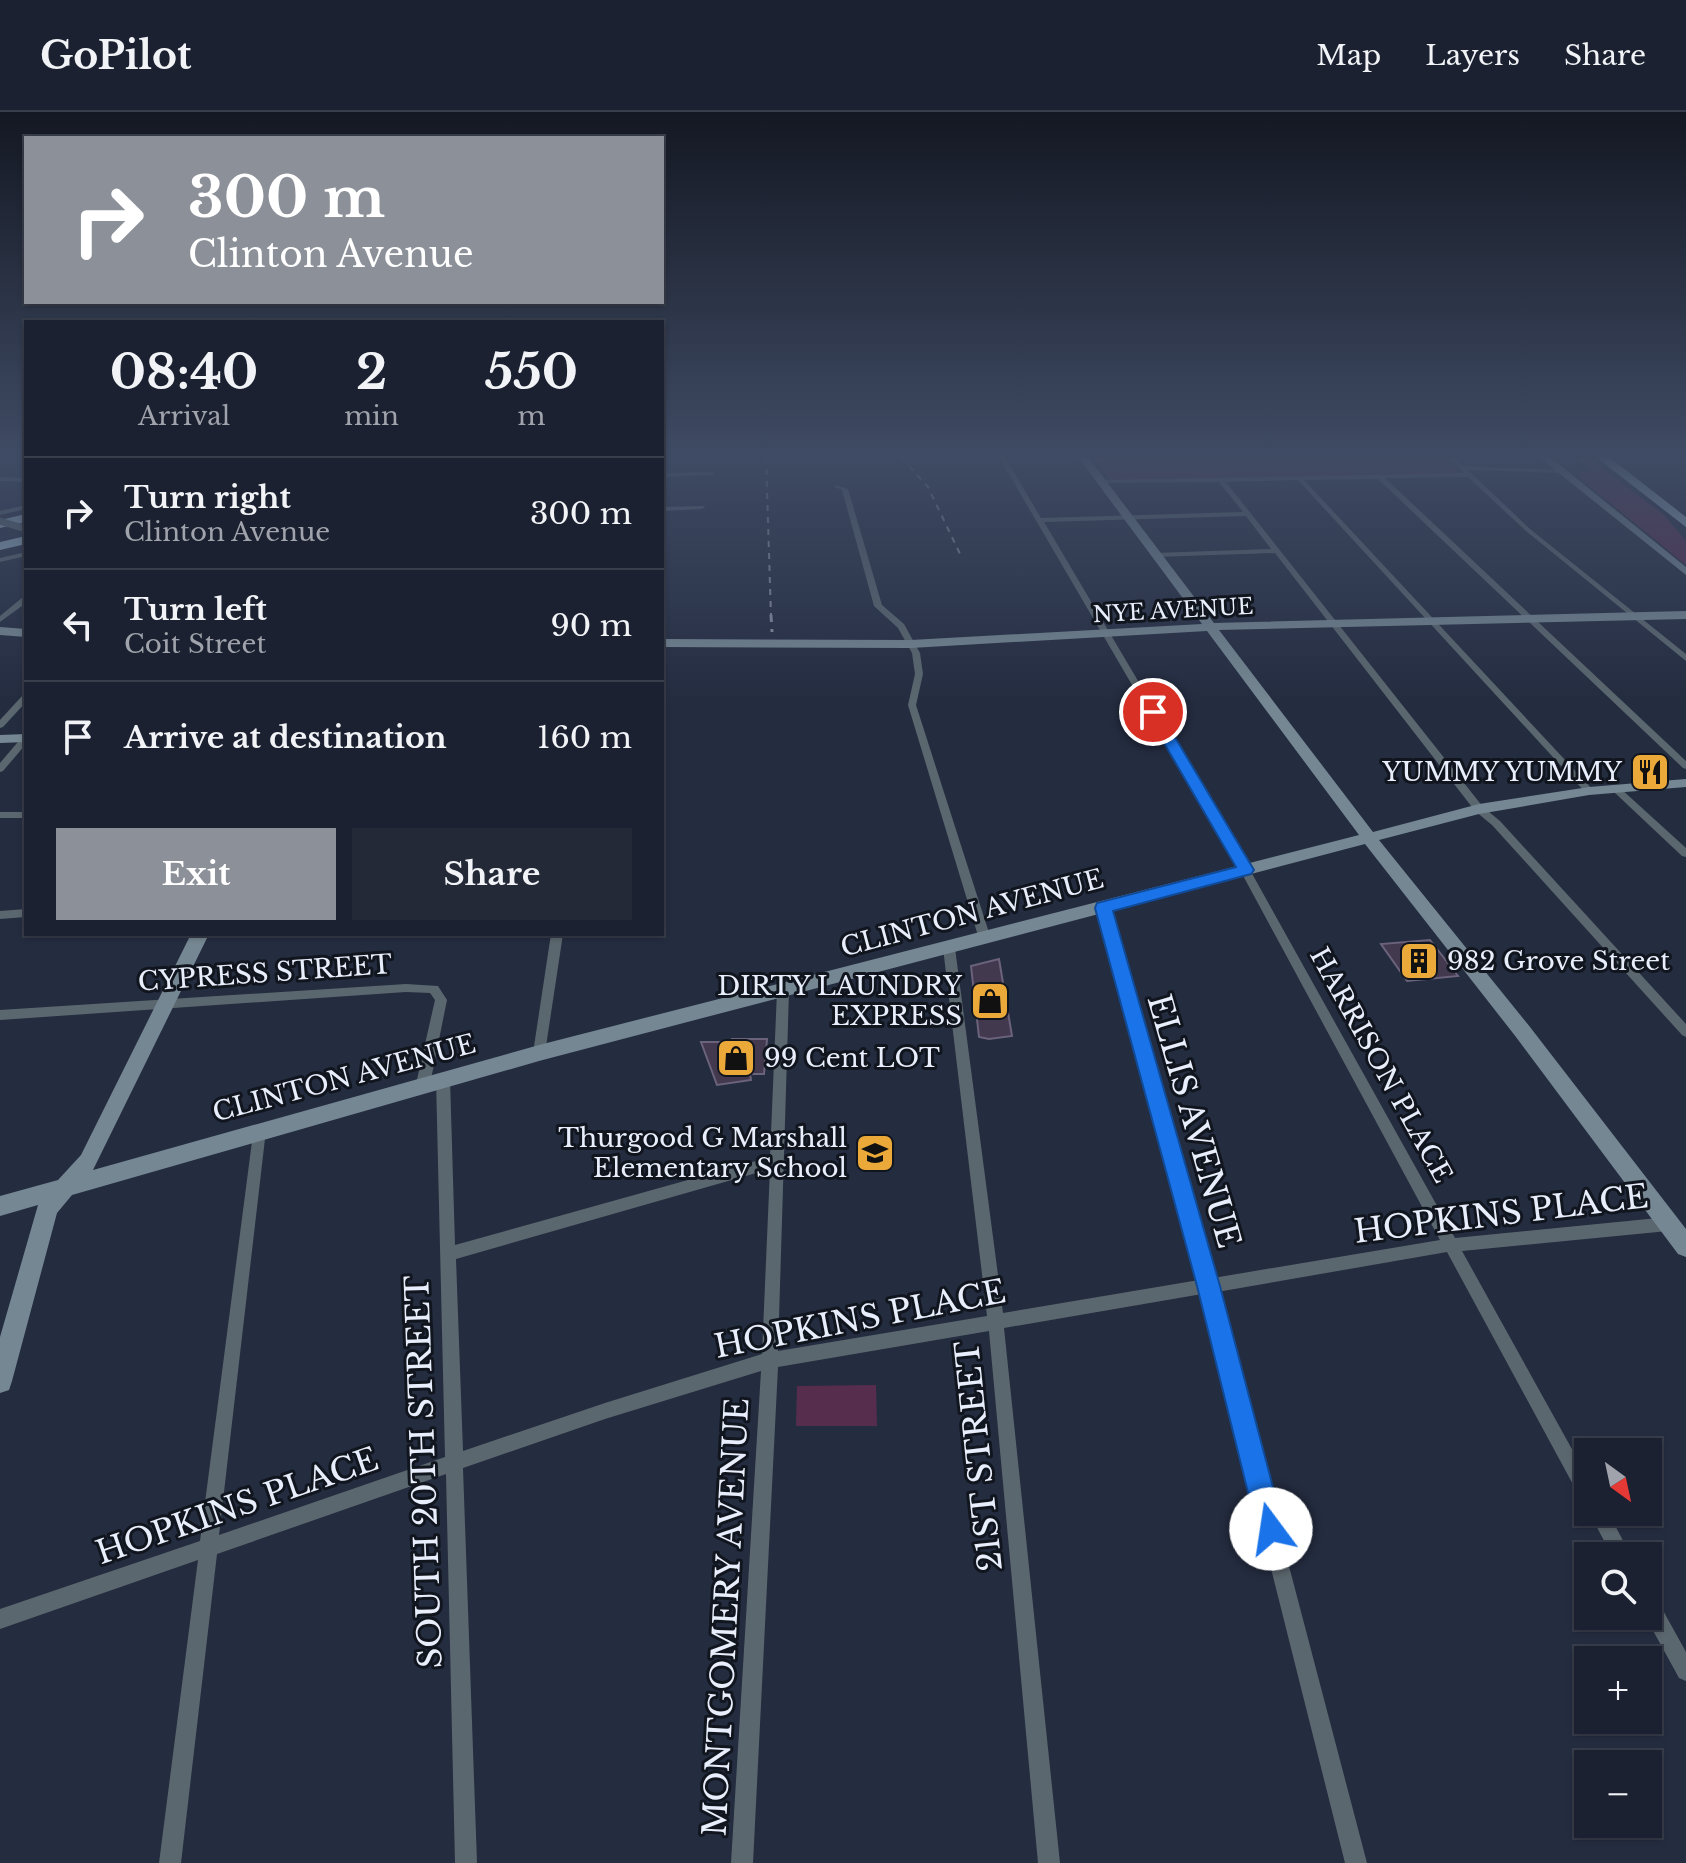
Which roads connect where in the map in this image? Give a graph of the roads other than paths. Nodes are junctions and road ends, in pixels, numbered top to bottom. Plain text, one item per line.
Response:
1 (859, 539) edge
2 (1050, 539) edge
3 (1143, 539) edge
4 (1266, 539) edge
5 (1355, 539) edge
6 (1444, 539) edge
7 (1539, 539) edge
8 (1645, 539) edge
9 (24, 540) edge
10 (0, 546) edge
11 (1276, 551) junction
12 (24, 554) edge
13 (1155, 555) junction
14 (0, 560) edge
15 (1686, 572) edge
16 (24, 601) edge
17 (1686, 615) edge
18 (1635, 617) junction
19 (1527, 619) junction
20 (0, 620) edge
21 (1431, 622) junction
22 (1332, 624) junction
23 (1208, 627) junction
24 (0, 631) edge
25 (24, 633) edge
26 (1107, 633) junction
27 (664, 643) edge
28 (911, 644) junction
29 (1686, 658) edge
30 (24, 699) edge
31 (0, 725) edge
32 (24, 738) edge
33 (0, 739) edge
34 (24, 740) edge
35 (1686, 766) edge
36 (0, 769) edge
37 (1686, 783) edge
38 (1617, 790) junction
39 (1589, 791) junction
40 (1479, 809) junction
41 (0, 815) edge
42 (24, 815) edge
43 (1370, 839) junction
44 (1686, 854) edge
45 (1245, 870) junction
46 (1103, 908) junction
47 (24, 913) edge
48 (0, 915) edge
49 (199, 936) edge
50 (557, 936) edge
51 (985, 939) junction
52 (949, 948) junction
53 (783, 991) junction
54 (165, 1004) junction
55 (0, 1015) edge
56 (1686, 1032) edge
57 (539, 1053) junction
58 (433, 1082) junction
59 (259, 1130) junction
60 (777, 1161) junction
61 (65, 1186) junction
62 (0, 1206) edge
63 (1668, 1224) junction
64 (1449, 1245) junction
65 (1686, 1247) edge
66 (448, 1254) junction
67 (1208, 1286) junction
68 (996, 1322) junction
69 (770, 1360) junction
70 (0, 1381) edge
71 (454, 1464) junction
72 (1574, 1470) edge
73 (207, 1547) junction
74 (0, 1619) edge
75 (1662, 1628) edge
76 (1686, 1671) edge
77 (170, 1863) edge
78 (466, 1863) edge
79 (742, 1863) edge
80 (1049, 1863) edge
81 (1356, 1863) edge

1 - 28 street
2 - 26 street, HARRISON PLACE
3 - 13 main road
4 - 11 street
5 - 21 street
6 - 19 street
7 - 18 street
8 - 15 main road
9 - 10 highway
11 - 13 street
11 - 22 street
12 - 14 street
13 - 23 main road
16 - 20 street
17 - 18 main road, NYE AVENUE
18 - 19 main road, NYE AVENUE
18 - 29 street
19 - 21 main road, NYE AVENUE
19 - 35 street
21 - 22 main road, NYE AVENUE
21 - 39 street
22 - 23 main road, NYE AVENUE
22 - 40 street
23 - 26 main road, NYE AVENUE
23 - 43 main road
24 - 25 main road
26 - 28 main road, NYE AVENUE
26 - 45 street, HARRISON PLACE
27 - 28 main road, NYE AVENUE
28 - 51 street
30 - 31 street
32 - 33 main road
34 - 36 street
37 - 38 main road, CLINTON AVENUE
38 - 39 main road, CLINTON AVENUE
38 - 44 street
39 - 40 main road, CLINTON AVENUE
40 - 43 main road, CLINTON AVENUE
40 - 56 street
41 - 42 street
43 - 45 main road, CLINTON AVENUE
43 - 63 main road
45 - 46 main road, CLINTON AVENUE
45 - 64 street, HARRISON PLACE
46 - 51 main road, CLINTON AVENUE
46 - 67 street, ELLIS AVENUE
47 - 48 street
49 - 54 main road
50 - 57 street
51 - 52 main road, CLINTON AVENUE
52 - 53 main road, CLINTON AVENUE
52 - 68 street, 21ST STREET
53 - 57 main road, CLINTON AVENUE
53 - 60 street, MONTGOMERY AVENUE
54 - 55 street, CYPRESS STREET
54 - 58 street, CYPRESS STREET
54 - 61 main road
57 - 58 main road, CLINTON AVENUE
58 - 59 main road, CLINTON AVENUE
58 - 66 street, SOUTH 20TH STREET
59 - 61 main road, CLINTON AVENUE
59 - 73 street
60 - 66 street
60 - 69 street, MONTGOMERY AVENUE
61 - 62 main road, CLINTON AVENUE
61 - 70 main road
63 - 64 street, HOPKINS PLACE
63 - 65 main road
64 - 67 street, HOPKINS PLACE
64 - 72 street, HARRISON PLACE
66 - 71 street, SOUTH 20TH STREET
67 - 68 street, HOPKINS PLACE
67 - 81 street, ELLIS AVENUE
68 - 69 street, HOPKINS PLACE
68 - 80 street, 21ST STREET
69 - 71 street, HOPKINS PLACE
69 - 79 street, MONTGOMERY AVENUE
71 - 73 street, HOPKINS PLACE
71 - 78 street, SOUTH 20TH STREET
73 - 74 street, HOPKINS PLACE
73 - 77 street
75 - 76 street

